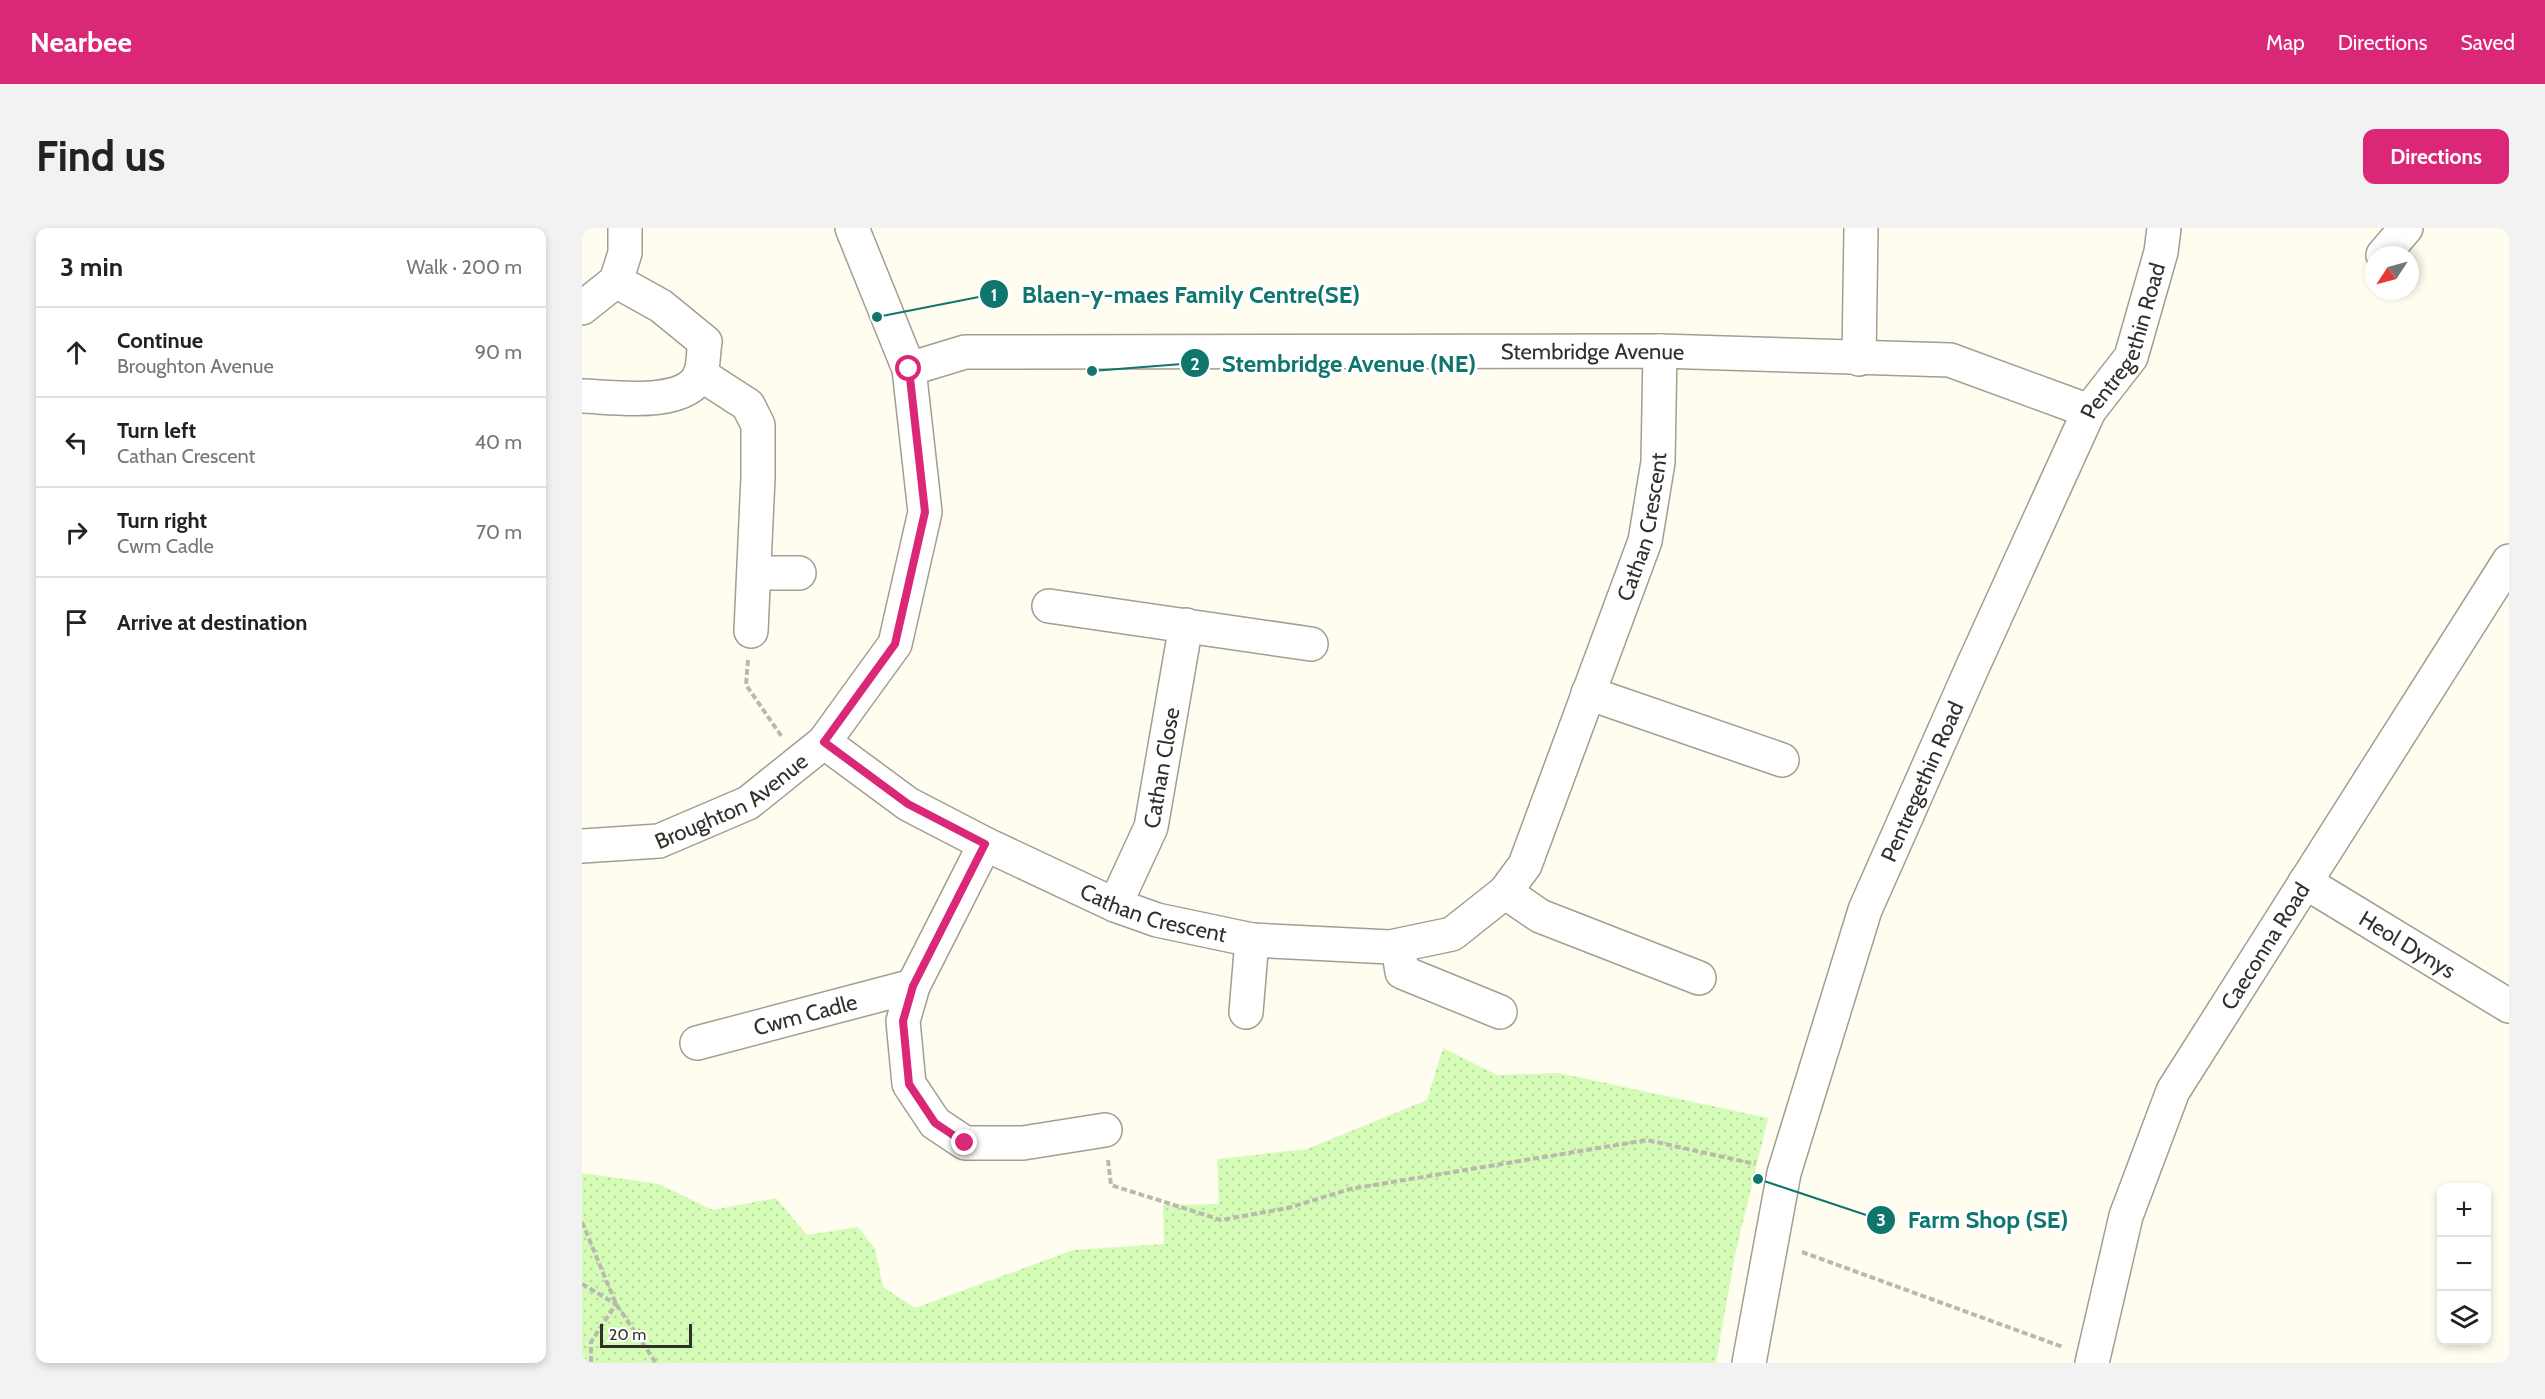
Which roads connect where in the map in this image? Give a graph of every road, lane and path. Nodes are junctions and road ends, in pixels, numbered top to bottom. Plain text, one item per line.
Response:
1 (625, 228) edge
2 (852, 228) edge
3 (1860, 228) edge
4 (2164, 228) edge
5 (2406, 228) edge
6 (2391, 246) edge
7 (616, 281) junction
8 (582, 308) edge
9 (1660, 351) junction
10 (1859, 359) junction
11 (909, 369) junction
12 (700, 374) junction
13 (582, 396) edge
14 (2089, 411) junction
15 (2509, 561) edge
16 (754, 573) junction
17 (799, 573) dead end
18 (1049, 606) dead end
19 (1186, 626) junction
20 (751, 631) joint
21 (1311, 644) dead end
22 (1588, 693) junction
23 (824, 742) junction
24 (1782, 759) dead end
25 (799, 762) junction
26 (985, 844) junction
27 (582, 846) edge
28 (2305, 882) junction
29 (1505, 892) junction
30 (1115, 905) junction
31 (1252, 940) junction
32 (1398, 946) junction
33 (1699, 978) dead end
34 (913, 986) junction
35 (2509, 1006) edge
36 (1246, 1012) dead end
37 (1500, 1012) dead end
38 (697, 1042) dead end
39 (1105, 1130) joint
40 (1784, 1173) junction
41 (582, 1222) edge
42 (1770, 1241) junction
43 (582, 1284) edge
44 (616, 1304) junction
45 (2093, 1360) edge
46 (591, 1363) edge
47 (656, 1363) edge
48 (1749, 1363) edge

1 - 7 street
2 - 11 street, Broughton Avenue
3 - 10 street
4 - 14 street, Pentregethin Road
5 - 6 street
7 - 8 street
7 - 12 street
9 - 10 street, Stembridge Avenue
9 - 11 street, Stembridge Avenue
9 - 22 street, Cathan Crescent
10 - 14 street, Stembridge Avenue
11 - 23 street, Broughton Avenue
12 - 13 street
12 - 16 street
14 - 40 street, Pentregethin Road
15 - 28 street, Caeconna Road
16 - 17 street
16 - 20 street
18 - 19 street
19 - 21 street
19 - 30 street, Cathan Close
20 - 25 path
22 - 24 street
22 - 29 street, Cathan Crescent
23 - 25 street, Broughton Avenue
23 - 26 street, Cathan Crescent
25 - 27 street, Broughton Avenue
26 - 30 street, Cathan Crescent
26 - 34 street
28 - 35 street, Heol Dynys
28 - 45 street, Caeconna Road
29 - 32 street, Cathan Crescent
29 - 33 street
30 - 31 street, Cathan Crescent
31 - 32 street, Cathan Crescent
31 - 36 street
32 - 37 street
34 - 38 street, Cwm Cadle
34 - 39 street
39 - 40 path
40 - 42 street, Pentregethin Road
41 - 44 path
42 - 45 path
42 - 48 street, Pentregethin Road
43 - 44 path
44 - 46 path
44 - 47 path

